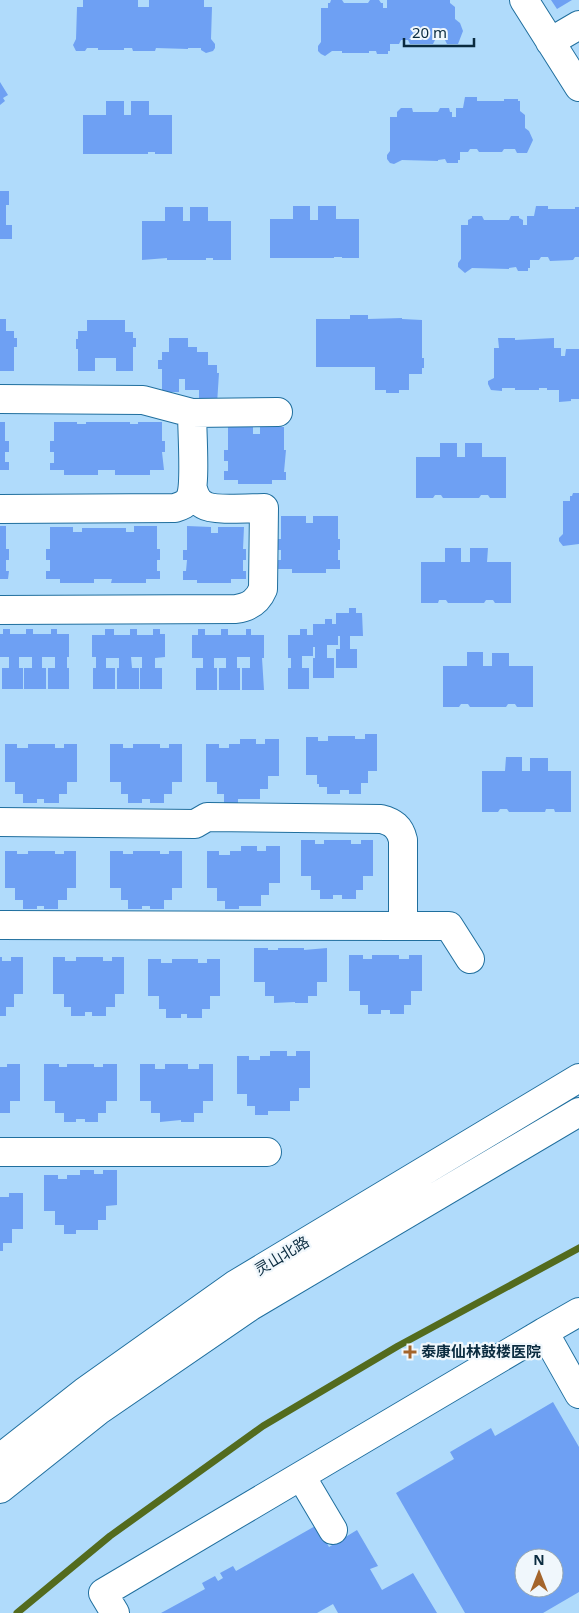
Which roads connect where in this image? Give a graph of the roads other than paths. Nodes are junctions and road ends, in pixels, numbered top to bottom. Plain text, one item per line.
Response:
1 (524, 0) edge
2 (579, 25) edge
3 (550, 42) junction
4 (579, 87) edge
5 (0, 399) edge
6 (192, 412) junction
7 (278, 412) dead end
8 (193, 489) junction
9 (0, 508) edge
10 (0, 610) edge
11 (0, 822) edge
12 (0, 925) edge
13 (403, 926) junction
14 (470, 959) dead end
15 (579, 1078) edge
16 (579, 1112) edge
17 (0, 1152) edge
18 (266, 1152) dead end
19 (579, 1312) edge
20 (544, 1332) junction
21 (579, 1394) edge
22 (0, 1458) edge
23 (301, 1476) junction
24 (0, 1489) edge
25 (333, 1530) dead end
26 (115, 1613) edge

1 - 3 main road
2 - 3 main road
3 - 4 main road
5 - 6 main road
6 - 7 main road
6 - 8 main road
8 - 9 main road
8 - 10 main road
11 - 13 main road
12 - 13 main road
13 - 14 main road
15 - 22 main road, 灵山北路
16 - 24 main road, 灵山北路
17 - 18 main road
19 - 20 main road
20 - 21 main road
20 - 23 main road
23 - 25 main road
23 - 26 main road

